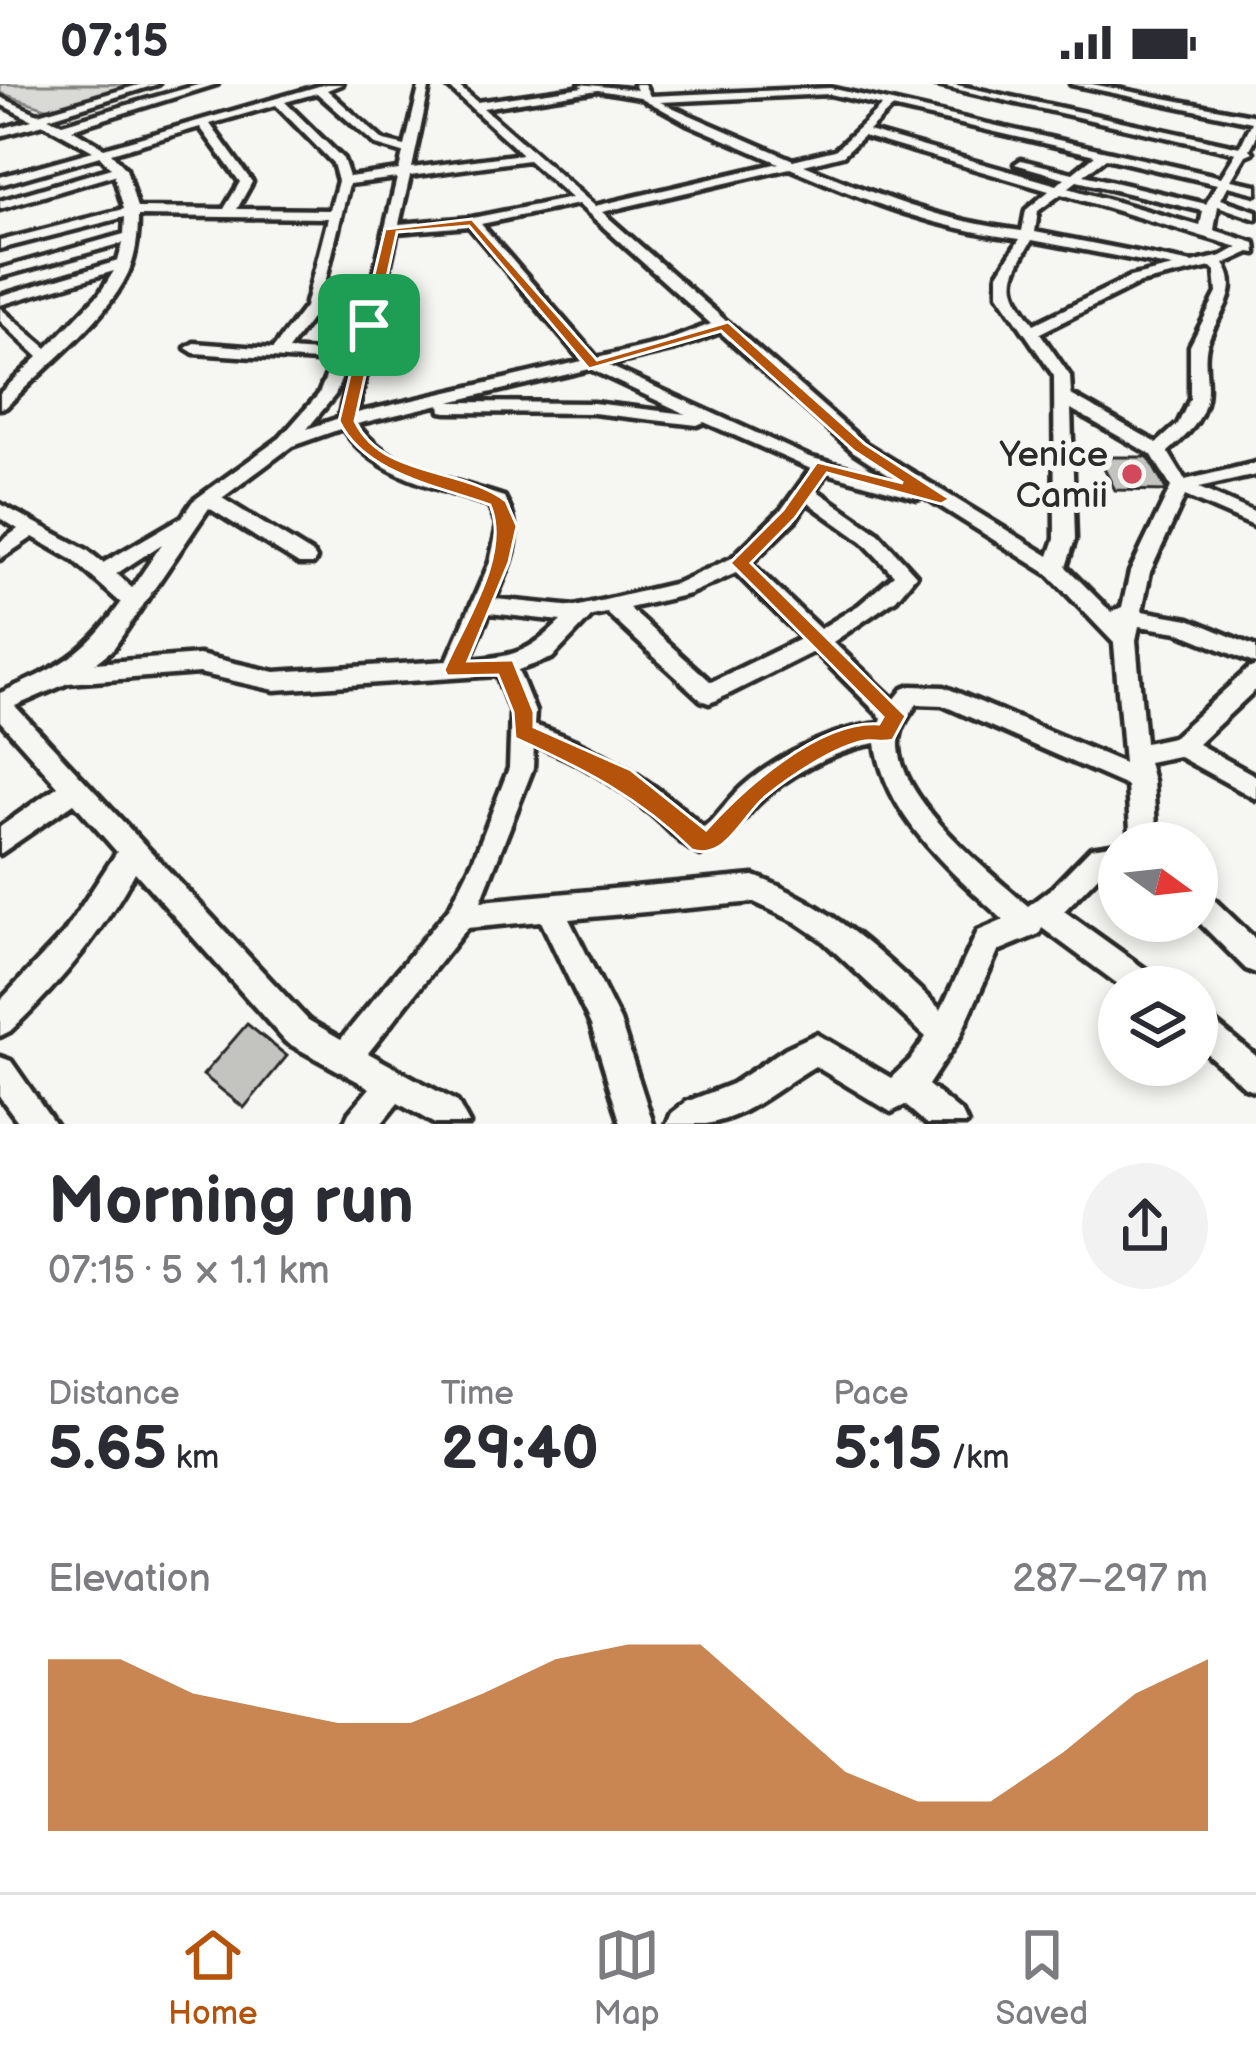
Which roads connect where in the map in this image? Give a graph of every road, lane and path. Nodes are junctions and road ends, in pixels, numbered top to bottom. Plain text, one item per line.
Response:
1 (153, 84) edge
2 (212, 84) edge
3 (276, 84) edge
4 (337, 84) edge
5 (425, 84) edge
6 (450, 84) edge
7 (938, 84) edge
8 (1076, 84) edge
9 (1169, 84) edge
10 (589, 86) edge
11 (827, 87) edge
12 (1091, 87) junction
13 (891, 88) dead end
14 (320, 89) junction
15 (733, 90) edge
16 (643, 93) edge
17 (285, 99) junction
18 (0, 100) edge
19 (1155, 100) junction
20 (873, 101) junction
21 (889, 105) junction
22 (475, 106) junction
23 (1064, 112) junction
24 (39, 119) junction
25 (1256, 121) edge
26 (203, 123) junction
27 (58, 129) junction
28 (996, 129) junction
29 (0, 133) edge
30 (863, 134) junction
31 (981, 141) dead end
32 (410, 147) junction
33 (103, 152) junction
34 (839, 153) junction
35 (1104, 154) junction
36 (1249, 155) edge
37 (531, 156) junction
38 (956, 158) junction
39 (785, 166) junction
40 (120, 169) junction
41 (399, 174) junction
42 (1079, 177) junction
43 (0, 181) edge
44 (344, 181) junction
45 (1228, 182) junction
46 (838, 187) junction
47 (1256, 189) edge
48 (1061, 190) junction
49 (1210, 204) junction
50 (0, 205) edge
51 (586, 205) junction
52 (229, 211) junction
53 (129, 212) junction
54 (336, 214) junction
55 (1256, 215) edge
56 (472, 222) junction
57 (391, 229) junction
58 (1207, 232) junction
59 (128, 237) junction
60 (1027, 238) junction
61 (0, 245) edge
62 (1253, 247) edge
63 (1214, 262) junction
64 (124, 263) junction
65 (1192, 267) junction
66 (0, 273) edge
67 (0, 302) edge
68 (0, 313) edge
69 (723, 326) junction
70 (1034, 330) junction
71 (194, 348) dead end
72 (277, 353) junction
73 (44, 354) junction
74 (343, 358) junction
75 (594, 365) junction
76 (1063, 398) junction
77 (0, 403) edge
78 (410, 407) junction
79 (347, 421) junction
80 (724, 424) junction
81 (286, 442) junction
82 (1160, 451) junction
83 (823, 466) junction
84 (1256, 470) edge
85 (1180, 487) junction
86 (805, 491) junction
87 (209, 499) junction
88 (941, 499) junction
89 (0, 510) edge
90 (191, 517) junction
91 (1256, 521) edge
92 (32, 528) junction
93 (0, 552) edge
94 (306, 559) dead end
95 (740, 563) junction
96 (1055, 569) junction
97 (101, 574) junction
98 (134, 602) junction
99 (611, 604) junction
100 (482, 605) junction
101 (579, 615) junction
102 (1127, 628) junction
103 (820, 637) junction
104 (1256, 656) edge
105 (505, 666) junction
106 (454, 670) junction
107 (65, 674) junction
108 (1256, 675) edge
109 (0, 704) edge
110 (890, 724) junction
111 (523, 731) junction
112 (1180, 746) junction
113 (1136, 755) junction
114 (1142, 781) junction
115 (75, 788) junction
116 (1256, 788) edge
117 (1143, 822) edge
118 (0, 842) edge
119 (132, 851) junction
120 (1098, 858) edge
121 (548, 906) junction
122 (460, 916) junction
123 (1036, 919) junction
124 (1218, 922) edge
125 (1256, 959) edge
126 (1112, 966) edge
127 (0, 1021) edge
128 (943, 1032) junction
129 (1218, 1044) edge
130 (345, 1058) junction
131 (0, 1072) edge
132 (1256, 1076) edge
133 (394, 1084) junction
134 (909, 1089) junction
135 (39, 1124) edge
136 (360, 1124) edge
137 (453, 1124) edge
138 (638, 1124) edge
139 (683, 1124) edge
140 (950, 1124) edge

1 - 24 street
2 - 27 street
3 - 17 street
4 - 14 street
5 - 32 street
6 - 22 street
7 - 23 street
8 - 12 street
9 - 19 street
10 - 16 street
10 - 22 street
11 - 15 street
11 - 20 street
12 - 19 street
12 - 23 street
13 - 20 street
14 - 17 street
14 - 32 street
15 - 16 street
16 - 39 street
17 - 26 street
17 - 44 street
18 - 24 street
19 - 25 street
20 - 21 street
21 - 28 street
21 - 30 street
22 - 37 street
23 - 36 street
24 - 27 street
24 - 29 street
25 - 36 street
26 - 33 street
26 - 52 street
27 - 33 street
28 - 31 street
28 - 35 street
30 - 34 street
30 - 38 street
32 - 41 street
33 - 40 street
33 - 43 street
34 - 39 street
34 - 46 street
35 - 42 street
35 - 45 street
36 - 45 street
37 - 41 street
37 - 51 street
38 - 42 street
38 - 48 street
39 - 46 street
39 - 51 street
40 - 50 street
40 - 53 street
41 - 44 street
41 - 57 street
41 - 74 street
42 - 48 street
42 - 49 street
44 - 54 street
45 - 47 street
45 - 49 street
46 - 60 street
48 - 58 street
48 - 60 street
49 - 55 street
49 - 58 street
51 - 56 street
51 - 69 street
52 - 53 street
52 - 54 street
53 - 59 street
53 - 61 street
54 - 72 street
56 - 57 street
56 - 75 street
57 - 79 street
58 - 62 street
59 - 64 street
59 - 66 street
60 - 65 street
60 - 70 street
62 - 63 street
63 - 65 street
63 - 82 street
64 - 67 street
64 - 73 street
65 - 70 street
68 - 73 street
69 - 75 street
69 - 88 street
70 - 76 street
71 - 72 street
72 - 74 street
73 - 77 street
74 - 81 street
75 - 78 street
75 - 80 street
76 - 82 street
76 - 96 street
78 - 79 street
78 - 80 street
79 - 81 street
79 - 100 street
80 - 83 street
81 - 87 street
82 - 85 street
83 - 86 street
83 - 88 street
84 - 85 street
85 - 91 street
85 - 102 street
86 - 95 street
86 - 103 street
87 - 90 street
87 - 94 street
88 - 96 street
89 - 92 street
90 - 97 street
90 - 98 street
92 - 93 street
92 - 97 street
95 - 99 street
95 - 103 street
96 - 102 street
97 - 98 street
98 - 107 street
99 - 101 street
99 - 103 street
100 - 101 street
100 - 106 street
101 - 105 street
102 - 104 street
102 - 113 street
103 - 110 street
105 - 106 street
105 - 111 street
106 - 107 street
107 - 109 street
108 - 112 street
109 - 115 street
110 - 111 street
110 - 114 street
110 - 123 street
111 - 122 street
112 - 113 street
112 - 116 street
113 - 114 street
114 - 117 street
115 - 118 street
115 - 119 street
119 - 127 street
119 - 130 street
120 - 123 street
121 - 122 street
121 - 128 street
121 - 138 street
122 - 130 street
123 - 126 street
123 - 128 street
124 - 125 street
128 - 134 street
129 - 132 street
130 - 133 street
131 - 135 street
133 - 136 street
133 - 137 street
134 - 139 street
134 - 140 street

